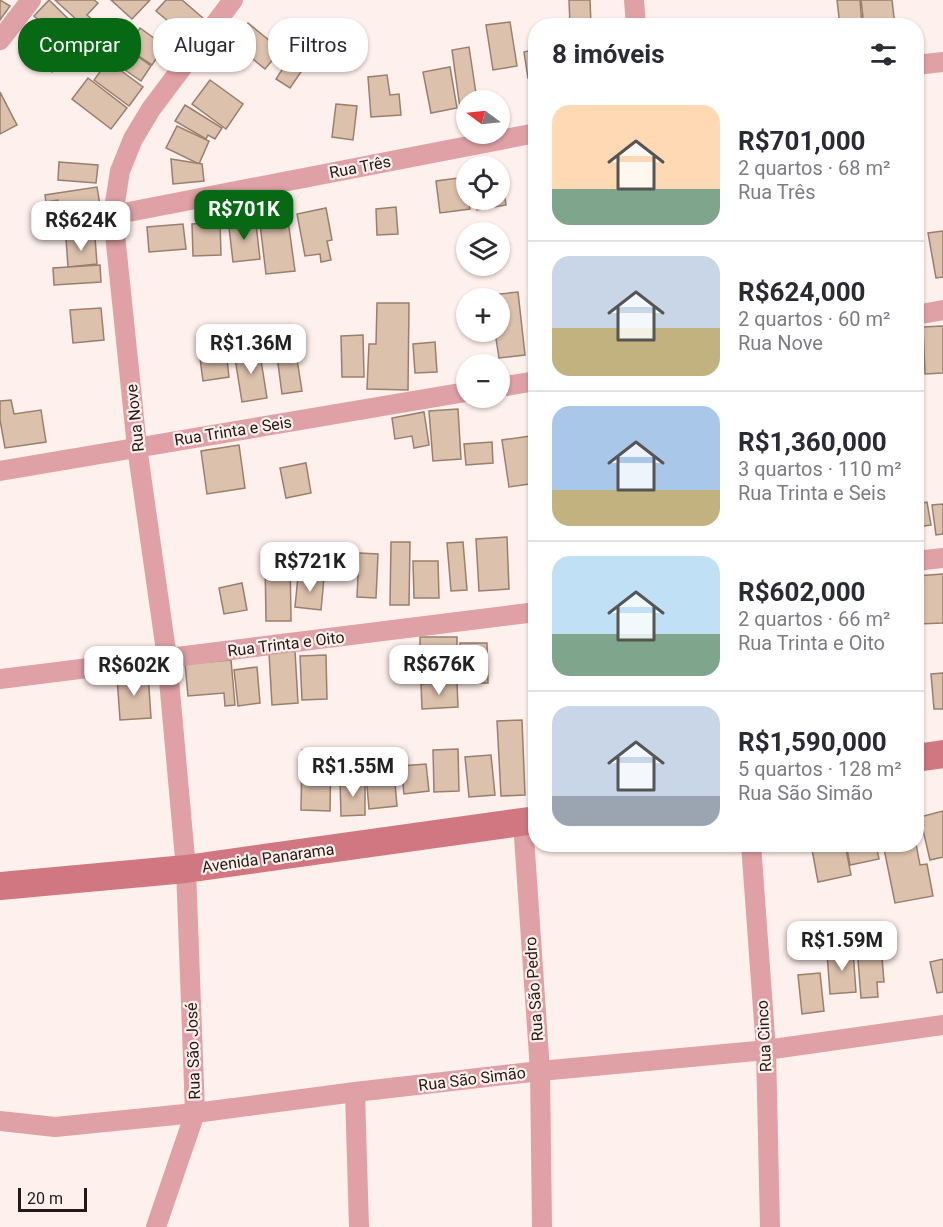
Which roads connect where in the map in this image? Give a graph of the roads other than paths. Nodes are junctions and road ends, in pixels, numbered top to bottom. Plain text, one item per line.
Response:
1 (31, 0) edge
2 (233, 0) edge
3 (634, 0) edge
4 (635, 18) edge
5 (0, 40) edge
6 (943, 62) edge
7 (924, 64) edge
8 (528, 135) edge
9 (113, 215) junction
10 (943, 310) edge
11 (924, 314) edge
12 (528, 382) edge
13 (510, 385) edge
14 (456, 394) edge
15 (137, 447) junction
16 (0, 471) edge
17 (943, 558) edge
18 (924, 560) edge
19 (528, 613) edge
20 (167, 658) junction
21 (0, 679) edge
22 (943, 754) edge
23 (924, 757) edge
24 (528, 821) edge
25 (530, 852) edge
26 (752, 852) edge
27 (186, 869) junction
28 (0, 886) edge
29 (943, 1025) edge
30 (766, 1050) junction
31 (540, 1071) junction
32 (355, 1092) junction
33 (195, 1113) junction
34 (0, 1121) edge
35 (156, 1227) edge
36 (359, 1227) edge
37 (542, 1227) edge
38 (770, 1227) edge

1 - 5 street
2 - 9 street, Rua Nove
3 - 4 street
6 - 7 street
8 - 9 street, Rua Três
9 - 15 street, Rua Nove
10 - 11 street
12 - 13 street
14 - 15 street, Rua Trinta e Seis
15 - 16 street, Rua Trinta e Seis
15 - 20 street, Rua Nove
17 - 18 street
19 - 20 street, Rua Trinta e Oito
20 - 21 street, Rua Trinta e Oito
20 - 27 street, Rua Nove
22 - 23 street
24 - 27 street, Avenida Panarama
25 - 31 street, Rua São Pedro
26 - 30 street, Rua Cinco
27 - 28 street, Avenida Panarama
27 - 33 street, Rua São José
29 - 30 street, Rua São Simão
30 - 31 street, Rua São Simão
30 - 38 street, Rua Cinco
31 - 32 street, Rua São Simão
31 - 37 street, Rua São Pedro
32 - 33 street, Rua São Simão
32 - 36 street
33 - 34 street, Rua São Simão
33 - 35 street, Rua São José

